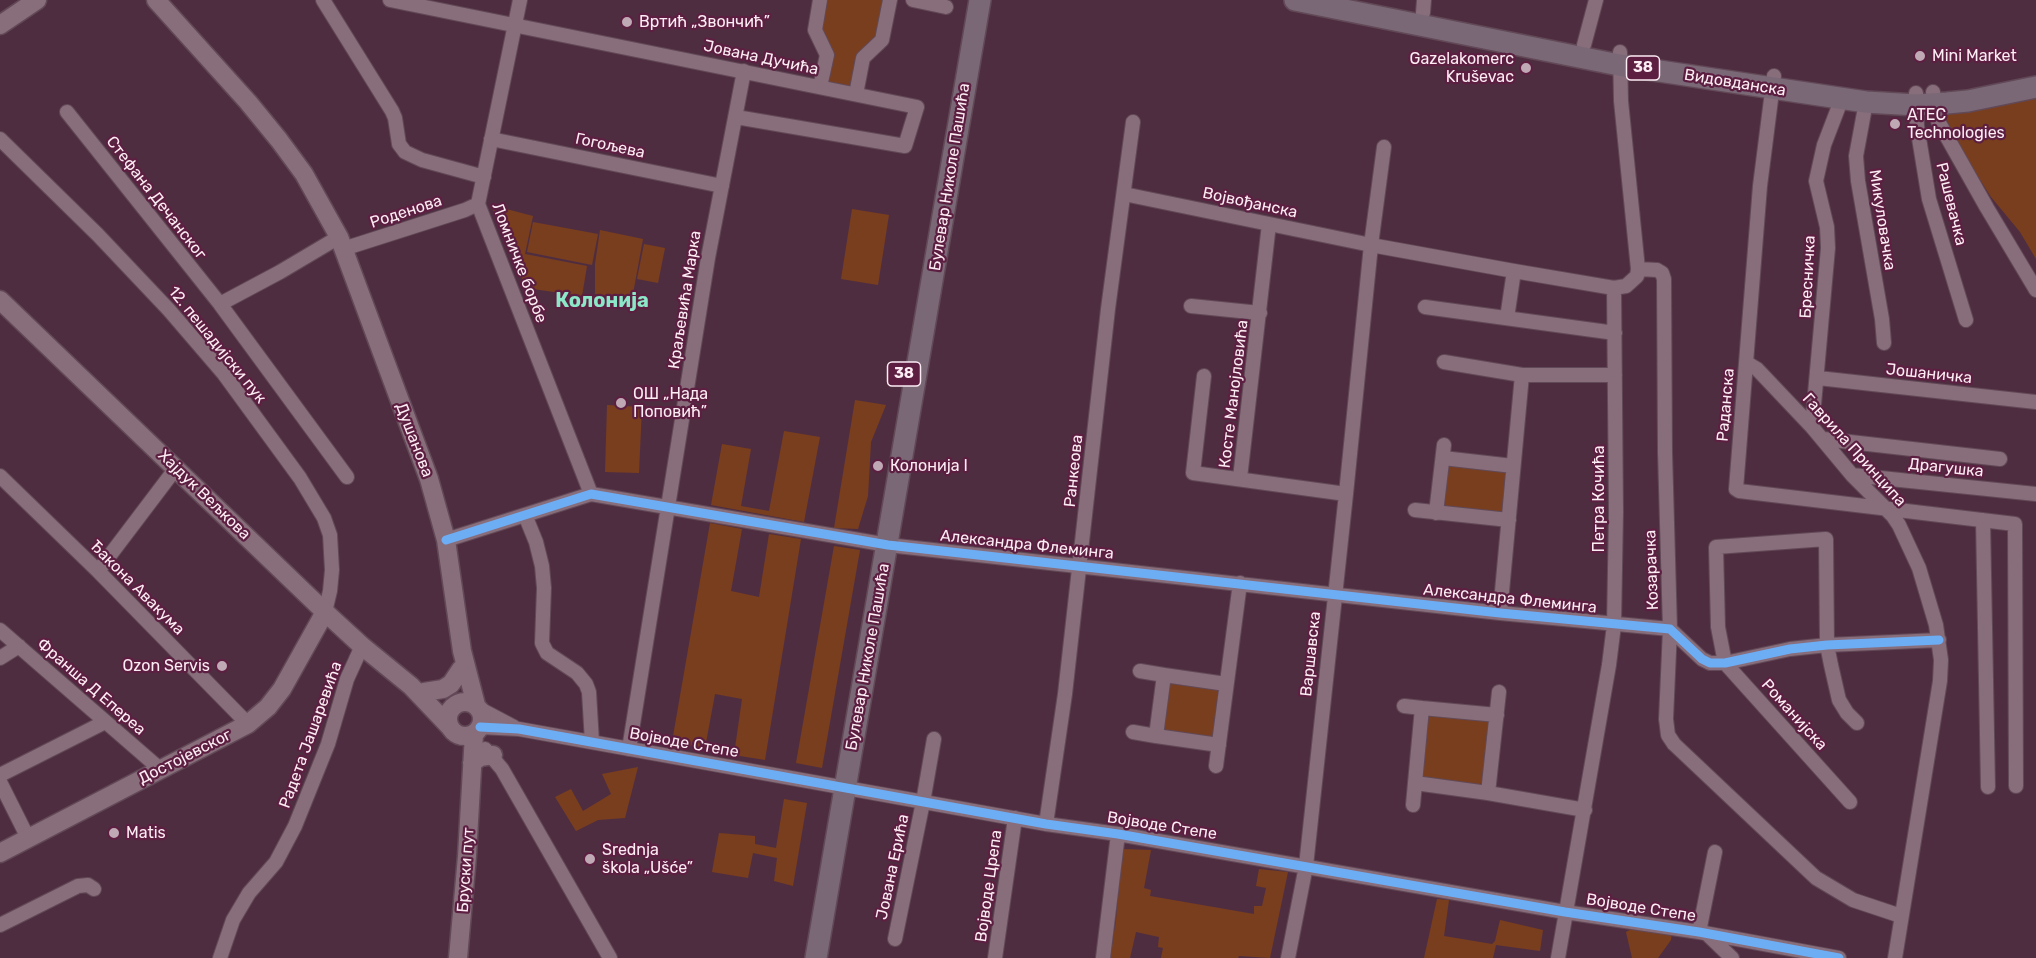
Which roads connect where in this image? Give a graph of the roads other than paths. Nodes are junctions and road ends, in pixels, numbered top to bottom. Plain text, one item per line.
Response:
1 (37, 0) edge
2 (156, 0) edge
3 (323, 0) edge
4 (390, 0) edge
5 (520, 0) edge
6 (820, 0) edge
7 (890, 0) edge
8 (912, 0) edge
9 (980, 0) edge
10 (1295, 0) edge
11 (1360, 0) edge
12 (1596, 0) edge
13 (956, 4) edge
14 (1413, 11) edge
15 (516, 24) junction
16 (0, 25) edge
17 (1584, 45) junction
18 (1619, 58) junction
19 (744, 71) junction
20 (2036, 74) edge
21 (1773, 82) junction
22 (820, 87) junction
23 (2036, 87) edge
24 (1992, 90) junction
25 (856, 94) junction
26 (1842, 98) junction
27 (1924, 98) junction
28 (1866, 102) junction
29 (67, 112) dead end
30 (736, 117) junction
31 (1132, 122) dead end
32 (0, 139) edge
33 (491, 139) junction
34 (1384, 147) dead end
35 (484, 177) junction
36 (722, 186) junction
37 (1124, 194) junction
38 (478, 204) junction
39 (1269, 224) junction
40 (341, 243) junction
41 (1371, 245) junction
42 (1638, 269) junction
43 (1514, 272) junction
44 (1614, 288) junction
45 (2036, 290) edge
46 (0, 300) edge
47 (220, 304) junction
48 (1191, 306) dead end
49 (1425, 307) dead end
50 (1260, 313) junction
51 (1507, 318) junction
52 (1966, 320) dead end
53 (1615, 333) junction
54 (1884, 343) dead end
55 (1444, 362) dead end
56 (1747, 363) junction
57 (1522, 375) junction
58 (1615, 375) junction
59 (1204, 376) dead end
60 (1818, 378) junction
61 (2036, 402) edge
62 (1812, 427) junction
63 (1824, 439) junction
64 (2001, 459) dead end
65 (1513, 466) junction
66 (176, 468) junction
67 (1852, 475) junction
68 (0, 476) edge
69 (346, 477) dead end
70 (1240, 478) junction
71 (591, 494) junction
72 (1346, 494) junction
73 (2036, 494) edge
74 (667, 507) junction
75 (1885, 508) junction
76 (1415, 510) dead end
77 (1436, 513) junction
78 (525, 515) junction
79 (1509, 520) junction
80 (1983, 520) junction
81 (446, 540) junction
82 (881, 544) junction
83 (1081, 566) junction
84 (98, 572) junction
85 (1240, 583) junction
86 (1334, 594) junction
87 (325, 612) junction
88 (1500, 613) junction
89 (1614, 625) junction
90 (1670, 629) junction
91 (0, 630) edge
92 (1939, 640) junction
93 (1827, 645) junction
94 (19, 646) junction
95 (362, 646) junction
96 (0, 658) edge
97 (461, 660) junction
98 (1725, 663) junction
99 (1140, 671) dead end
100 (1164, 675) junction
101 (1226, 684) junction
102 (418, 690) junction
103 (1499, 692) dead end
104 (1404, 706) dead end
105 (1422, 708) junction
106 (1497, 715) junction
107 (472, 718) junction
108 (105, 722) junction
109 (1857, 723) dead end
110 (248, 724) junction
111 (450, 728) junction
112 (1133, 732) dead end
113 (1156, 736) junction
114 (934, 739) dead end
115 (592, 742) junction
116 (1219, 745) junction
117 (629, 749) junction
118 (493, 755) junction
119 (472, 762) junction
120 (1216, 766) dead end
121 (160, 769) junction
122 (0, 775) edge
123 (0, 782) edge
124 (470, 782) junction
125 (1415, 783) junction
126 (840, 786) junction
127 (2016, 786) dead end
128 (1988, 787) dead end
129 (1488, 793) junction
130 (923, 802) junction
131 (1850, 802) dead end
132 (1413, 805) dead end
133 (1585, 810) junction
134 (1015, 818) junction
135 (1046, 824) junction
136 (1118, 834) junction
137 (28, 838) junction
138 (1715, 852) dead end
139 (0, 853) edge
140 (1306, 866) junction
141 (94, 889) dead end
142 (1565, 912) junction
143 (1900, 916) junction
144 (0, 925) edge
145 (1702, 933) junction
146 (895, 939) dead end
147 (220, 958) edge
148 (458, 958) edge
149 (610, 958) edge
150 (805, 958) edge
151 (816, 958) edge
152 (995, 958) edge
153 (1103, 958) edge
154 (1288, 958) edge
155 (1558, 958) edge
156 (1732, 958) edge
157 (1839, 958) edge
158 (1895, 958) edge

1 - 16 main road
2 - 40 main road, Душанова
3 - 35 street
4 - 15 street, Јована Дучића
5 - 15 street, Ломничке борбе
6 - 22 street
7 - 25 street
8 - 13 street
9 - 82 main road, Булевар Николе Пашића / 38
10 - 14 main road, Видовданска / 38
11 - 14 main road, Видовданска / 38
12 - 17 street
13 - 82 main road, Булевар Николе Пашића / 38
14 - 17 main road, Видовданска / 38
14 - 18 main road, Видовданска / 38
15 - 19 street, Јована Дучића
15 - 33 street, Ломничке борбе
17 - 18 main road, Видовданска / 38
18 - 21 main road, Видовданска / 38
18 - 42 street
19 - 22 street, Јована Дучића
19 - 30 street, Краљевића Марка
20 - 24 main road, Видовданска / 38
21 - 26 main road, Видовданска / 38
21 - 27 main road, Видовданска / 38
21 - 56 street, Раданска
22 - 25 street, Јована Дучића
23 - 24 main road, Видовданска / 38
24 - 27 main road, Видовданска / 38
25 - 30 street, Јована Дучића
26 - 28 main road, Видовданска / 38
26 - 60 street, Бресничка
27 - 28 main road, Видовданска / 38
27 - 45 street
27 - 52 street, Рашевачка
28 - 54 street, Микуловачка
29 - 47 street, Стефана Дечанског
30 - 36 street, Краљевића Марка
31 - 37 street, Ранкеова
32 - 87 street, 12. пешадијски пук
33 - 35 street, Ломничке борбе
33 - 36 street, Гогољева
34 - 41 street
35 - 38 street, Ломничке борбе
36 - 74 street, Краљевића Марка
37 - 39 street, Војвођанска
37 - 83 street, Ранкеова
38 - 40 street, Роденова
38 - 71 street, Ломничке борбе
39 - 41 street, Војвођанска
39 - 50 street, Косте Манојловића
40 - 47 street
40 - 81 main road, Душанова
41 - 43 street, Војвођанска
41 - 72 street, Варшавска
42 - 44 street
42 - 90 street, Козарачка
43 - 44 street, Војвођанска
43 - 51 street
44 - 53 street, Петра Кочића
46 - 66 main road, Хајдук Вељкова
47 - 69 street, Стефана Дечанског
48 - 50 street, Косте Манојловића
49 - 51 street
50 - 70 street, Косте Манојловића
51 - 53 street
53 - 58 street, Петра Кочића
55 - 57 street
56 - 62 street, Гаврила Принципа
56 - 75 street, Раданска
57 - 58 street
57 - 65 street
58 - 89 street, Петра Кочића
59 - 70 street, Косте Манојловића
60 - 61 street, Јошаничка
60 - 62 street, Бресничка
62 - 63 street, Гаврила Принципа
63 - 64 street, Драгушка
63 - 67 street, Гаврила Принципа
65 - 77 street
65 - 79 street
66 - 84 street
66 - 87 main road, Хајдук Вељкова
67 - 73 street, Драгушка
67 - 75 street, Гаврила Принципа
68 - 84 street, Ђакона Авакума
70 - 72 street, Косте Манојловића
71 - 74 street, Александра Флеминга
71 - 78 street, Александра Флеминга
72 - 86 street, Варшавска
74 - 82 street, Александра Флеминга
74 - 117 street, Краљевића Марка
75 - 80 street, Раданска
75 - 92 street, Гаврила Принципа
76 - 77 street
77 - 79 street
78 - 81 street, Александра Флеминга
78 - 115 street
79 - 88 street
80 - 127 street, Раданска
80 - 128 street
81 - 97 main road, Душанова
82 - 83 street, Александра Флеминга
82 - 126 main road, Булевар Николе Пашића / 38
83 - 85 street, Александра Флеминга
83 - 135 street, Ранкеова
84 - 110 street, Ђакона Авакума
85 - 86 street, Александра Флеминга
85 - 101 street
86 - 88 street, Александра Флеминга
86 - 140 street, Варшавска
87 - 95 main road, Хајдук Вељкова
87 - 110 main road, Достојевског
88 - 89 street, Александра Флеминга
89 - 90 street
89 - 133 street, Петра Кочића
90 - 98 street
90 - 143 street, Козарачка
91 - 94 street, Франша Д Епереа
92 - 93 street
92 - 143 street, Гаврила Принципа
93 - 98 street
93 - 98 street
93 - 109 street
94 - 96 street
94 - 108 street, Франша Д Епереа
95 - 102 main road, Хајдук Вељкова
95 - 147 street, Радета Јашаревића
97 - 102 main road
97 - 107 main road, Душанова
98 - 131 street, Романијска
99 - 100 street
100 - 101 street
100 - 113 street
101 - 116 street
102 - 107 main road
102 - 111 main road
103 - 106 street
104 - 105 street
105 - 106 street
105 - 125 street
106 - 129 street
107 - 111 main road
107 - 111 main road
107 - 115 street, Војводе Степе
107 - 118 street
107 - 119 main road, Бруски пут
108 - 121 street, Франша Д Епереа
108 - 122 street
110 - 121 main road, Достојевског
111 - 124 main road, Бруски пут
112 - 113 street
113 - 116 street
114 - 130 street, Јована Ерића
115 - 117 street, Војводе Степе
116 - 120 street
117 - 126 street, Војводе Степе
118 - 119 main road
118 - 149 street
119 - 124 main road, Бруски пут
121 - 137 main road, Достојевског
123 - 137 street
124 - 148 main road, Бруски пут
125 - 129 street
125 - 132 street
126 - 130 street, Војводе Степе
126 - 150 main road, Булевар Николе Пашића / 38
126 - 151 main road, Булевар Николе Пашића / 38
129 - 133 street
130 - 134 street, Војводе Степе
130 - 146 street, Јована Ерића
133 - 142 street, Петра Кочића
134 - 135 street, Војводе Степе
134 - 152 street, Војводе Црепа
135 - 136 street, Војводе Степе
136 - 140 street, Војводе Степе
136 - 153 street
137 - 139 main road, Достојевског
138 - 145 street, Војводе Степе
140 - 142 street, Војводе Степе
140 - 154 street, Варшавска
141 - 144 street
142 - 145 street, Војводе Степе
142 - 155 street, Петра Кочића
143 - 158 street, Гаврила Принципа
145 - 156 street, Војводе Степе
145 - 157 street, Војводе Степе

